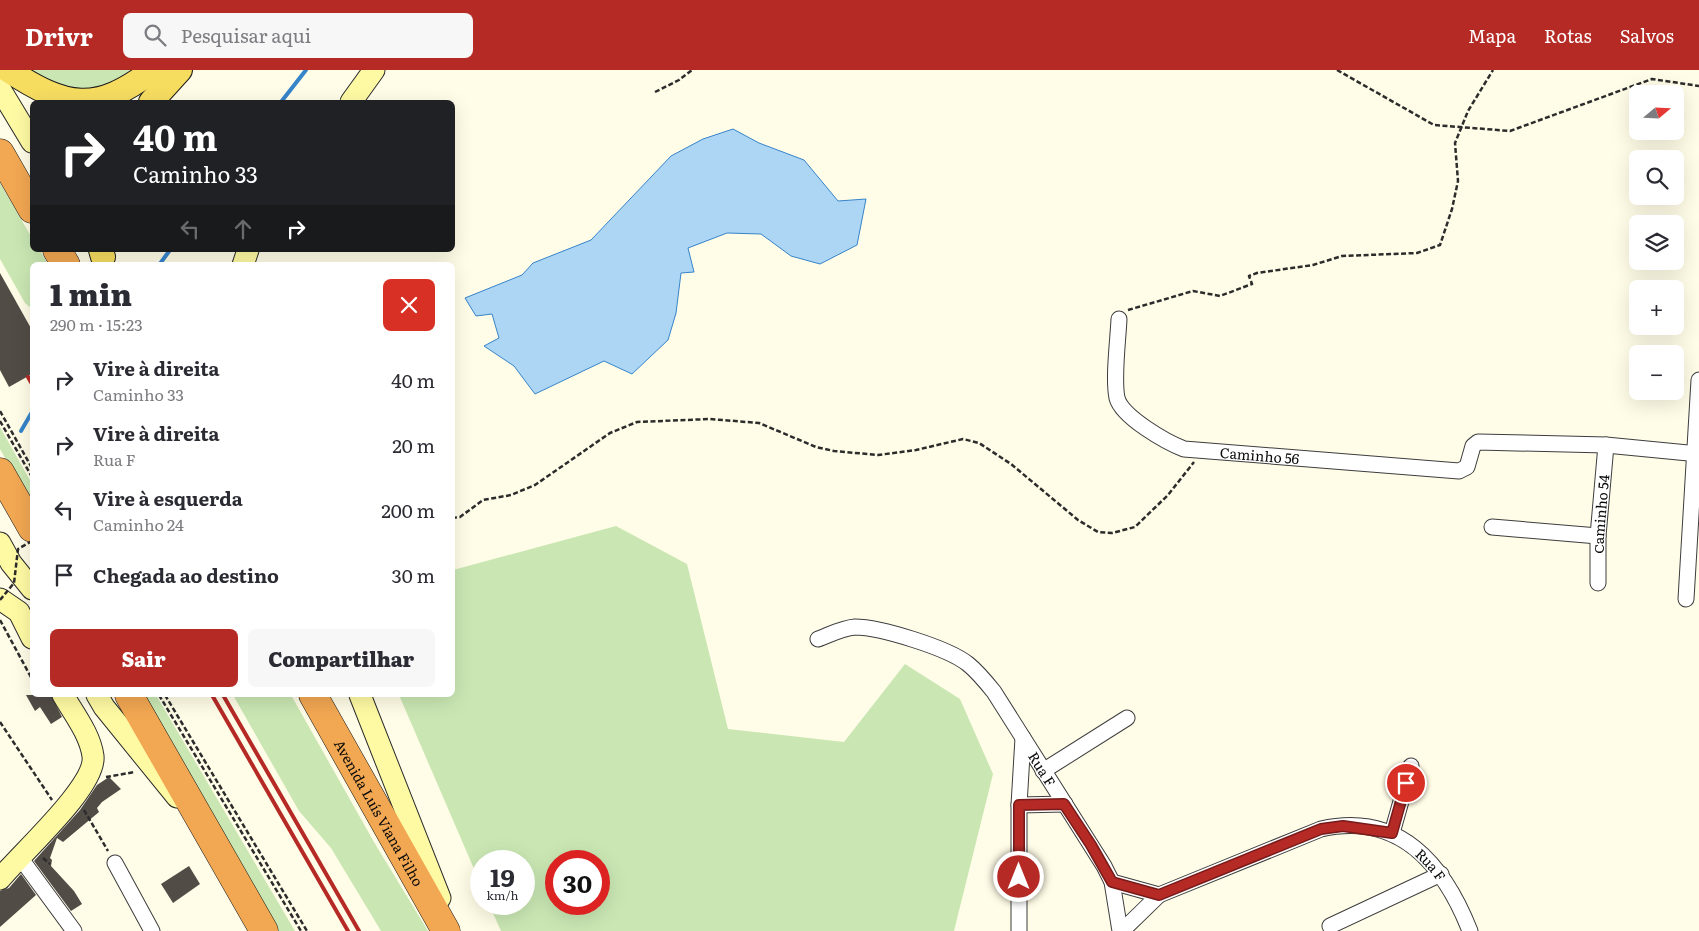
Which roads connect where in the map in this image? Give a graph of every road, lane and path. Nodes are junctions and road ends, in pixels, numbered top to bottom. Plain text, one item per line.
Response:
1 (8, 70) edge
2 (153, 70) edge
3 (180, 70) edge
4 (374, 70) edge
5 (692, 70) edge
6 (1337, 70) edge
7 (1493, 70) edge
8 (1699, 86) edge
9 (0, 89) edge
10 (655, 92) dead end
11 (68, 100) edge
12 (90, 100) edge
13 (153, 100) edge
14 (352, 100) edge
15 (1460, 127) junction
16 (30, 139) edge
17 (0, 153) edge
18 (30, 205) edge
19 (1119, 319) joint
20 (1699, 380) edge
21 (0, 411) edge
22 (0, 421) edge
23 (1606, 444) junction
24 (1202, 451) junction
25 (1696, 454) edge
26 (30, 464) edge
27 (18, 478) edge
28 (455, 518) edge
29 (30, 521) edge
30 (1492, 527) dead end
31 (1598, 536) junction
32 (30, 541) edge
33 (0, 543) edge
34 (0, 580) edge
35 (28, 584) edge
36 (1598, 584) dead end
37 (0, 599) edge
38 (1686, 599) dead end
39 (0, 620) edge
40 (30, 634) edge
41 (818, 639) dead end
42 (30, 676) edge
43 (64, 697) edge
44 (98, 697) edge
45 (130, 697) edge
46 (160, 697) edge
47 (166, 697) edge
48 (314, 697) edge
49 (361, 697) edge
50 (1127, 718) dead end
51 (0, 722) edge
52 (1023, 738) junction
53 (148, 763) junction
54 (1411, 766) dead end
55 (1043, 771) junction
56 (80, 790) junction
57 (1064, 804) junction
58 (1019, 805) junction
59 (60, 813) junction
60 (1392, 833) junction
61 (209, 834) junction
62 (19, 856) junction
63 (115, 863) joint
64 (1441, 874) junction
65 (0, 879) edge
66 (1112, 882) junction
67 (1159, 895) junction
68 (1330, 926) dead end
69 (74, 931) edge
70 (152, 931) edge
71 (264, 931) edge
72 (301, 931) edge
73 (307, 931) edge
74 (446, 931) edge
75 (453, 931) edge
76 (1018, 931) edge
77 (1121, 931) edge
78 (1470, 931) edge

1 - 11 main road
2 - 12 main road
3 - 13 main road
4 - 14 main road
5 - 10 path
6 - 15 path
7 - 15 path
8 - 15 path
9 - 16 main road
15 - 19 path
17 - 18 highway
19 - 24 street, Caminho 56
20 - 25 street
21 - 26 path
22 - 27 path
23 - 24 street, Caminho 56
23 - 25 street
23 - 31 street, Caminho 54
24 - 28 path
25 - 38 street
27 - 29 highway
30 - 31 street
31 - 36 street, Caminho 54
32 - 37 path, bridge
33 - 35 main road
34 - 35 main road
37 - 40 main road
39 - 42 path
41 - 52 street, Rua F
43 - 56 main road
44 - 53 main road
45 - 61 highway
46 - 72 path
47 - 73 path
48 - 74 highway, Avenida Luís Viana Filho
49 - 75 main road, Avenida Luís Viana Filho
50 - 55 street
51 - 59 path
52 - 55 street, Rua F
52 - 58 street
53 - 56 path
53 - 61 main road
54 - 60 street
55 - 57 street, Rua F
56 - 59 main road
56 - 63 path
57 - 58 street
57 - 66 street, Rua F
58 - 76 street
59 - 62 main road
60 - 64 street, Rua F
60 - 67 street, Rua F
61 - 71 highway
62 - 65 main road
62 - 69 street
63 - 70 street
64 - 68 street
64 - 78 street, Rua F
66 - 67 street
66 - 77 street
67 - 77 street

